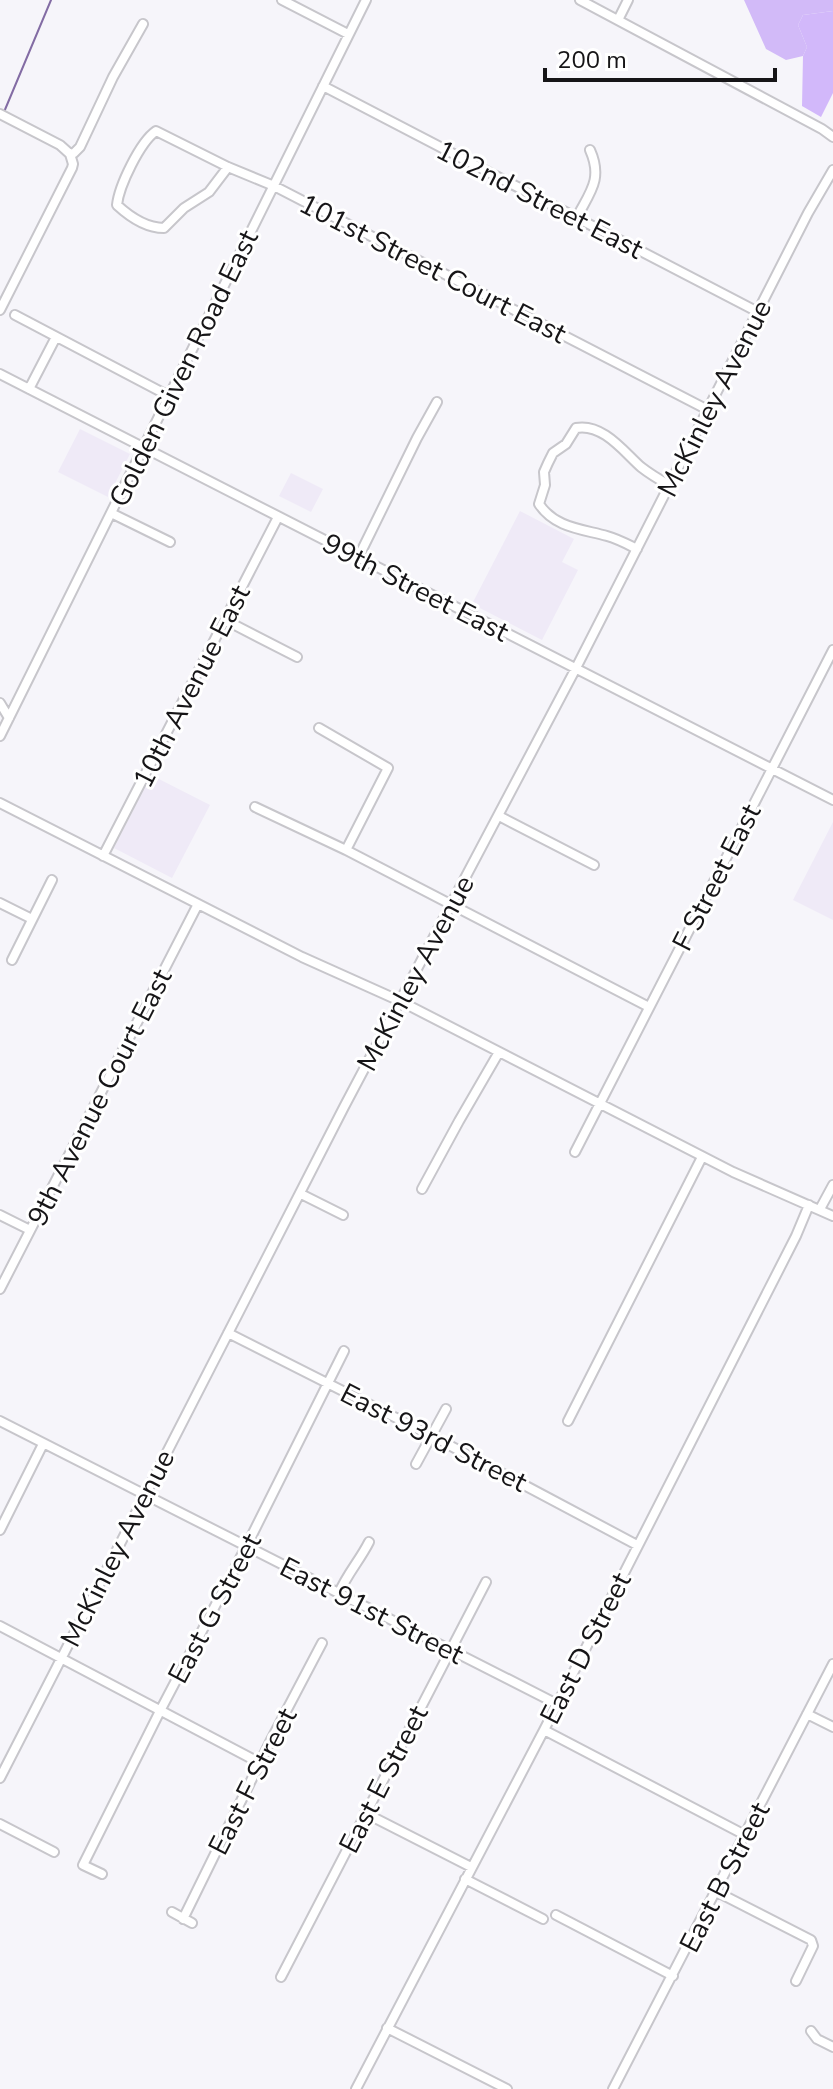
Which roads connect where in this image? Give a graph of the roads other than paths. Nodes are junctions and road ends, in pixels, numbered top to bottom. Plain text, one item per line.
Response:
1 (282, 0) edge
2 (366, 0) edge
3 (580, 0) edge
4 (628, 0) edge
5 (618, 20) junction
6 (143, 24) dead end
7 (348, 34) junction
8 (323, 86) junction
9 (0, 114) edge
10 (833, 137) edge
11 (590, 150) dead end
12 (70, 154) junction
13 (228, 167) junction
14 (833, 170) edge
15 (274, 186) junction
16 (577, 217) junction
17 (0, 310) edge
18 (758, 312) junction
19 (15, 315) dead end
20 (56, 337) junction
21 (0, 374) edge
22 (29, 389) junction
23 (169, 396) junction
24 (437, 402) dead end
25 (708, 410) junction
26 (144, 448) junction
27 (669, 485) junction
28 (111, 513) junction
29 (278, 517) junction
30 (170, 542) dead end
31 (637, 549) junction
32 (358, 558) junction
33 (225, 620) junction
34 (833, 650) edge
35 (297, 657) dead end
36 (576, 668) junction
37 (0, 703) edge
38 (9, 718) junction
39 (319, 728) dead end
40 (0, 736) edge
41 (772, 769) junction
42 (833, 800) edge
43 (0, 803) edge
44 (255, 807) dead end
45 (499, 816) junction
46 (346, 850) junction
47 (103, 856) junction
48 (594, 865) dead end
49 (52, 880) dead end
50 (0, 903) edge
51 (198, 904) junction
52 (451, 906) junction
53 (32, 919) junction
54 (12, 960) dead end
55 (400, 1001) junction
56 (649, 1007) junction
57 (499, 1052) junction
58 (599, 1104) junction
59 (575, 1152) dead end
60 (702, 1157) junction
61 (833, 1185) edge
62 (422, 1189) dead end
63 (301, 1194) junction
64 (809, 1205) junction
65 (820, 1209) junction
66 (0, 1215) edge
67 (343, 1215) dead end
68 (833, 1216) edge
69 (30, 1230) junction
70 (0, 1289) edge
71 (228, 1333) junction
72 (344, 1351) dead end
73 (329, 1383) junction
74 (446, 1409) dead end
75 (0, 1421) edge
76 (568, 1421) dead end
77 (432, 1436) junction
78 (43, 1444) junction
79 (416, 1464) dead end
80 (144, 1495) junction
81 (0, 1530) edge
82 (369, 1542) dead end
83 (247, 1545) junction
84 (637, 1545) junction
85 (486, 1582) dead end
86 (339, 1593) junction
87 (0, 1626) edge
88 (322, 1643) dead end
89 (449, 1650) junction
90 (61, 1657) junction
91 (833, 1664) edge
92 (557, 1704) junction
93 (160, 1711) junction
94 (807, 1714) junction
95 (833, 1727) edge
96 (544, 1730) junction
97 (260, 1763) junction
98 (0, 1778) edge
99 (365, 1813) junction
100 (0, 1824) edge
101 (745, 1835) junction
102 (54, 1852) dead end
103 (471, 1867) junction
104 (102, 1874) dead end
105 (465, 1879) junction
106 (717, 1892) junction
107 (172, 1912) dead end
108 (556, 1915) dead end
109 (543, 1919) dead end
110 (673, 1976) junction
111 (281, 1977) dead end
112 (796, 1981) dead end
113 (387, 2028) junction
114 (811, 2031) dead end
115 (833, 2047) edge
116 (356, 2089) edge
117 (507, 2089) edge
118 (613, 2089) edge

1 - 7 street
2 - 7 street, Golden Given Road East
3 - 5 street
4 - 5 street
5 - 10 street
6 - 12 street
7 - 8 street, Golden Given Road East
8 - 15 street, Golden Given Road East
8 - 16 street, 102nd Street East
9 - 12 street
11 - 16 street
12 - 17 street
13 - 13 street, 101st Street Court East
13 - 15 street, 101st Street Court East
14 - 18 street, McKinley Avenue
15 - 23 street, Golden Given Road East
15 - 25 street, 101st Street Court East
16 - 18 street, 102nd Street East
18 - 25 street, McKinley Avenue
19 - 20 street
20 - 22 street
20 - 23 street
21 - 22 street, 99th Street East
22 - 26 street, 99th Street East
23 - 26 street, Golden Given Road East
24 - 32 street
25 - 27 street, McKinley Avenue
26 - 28 street, Golden Given Road East
26 - 29 street, 99th Street East
27 - 31 street, McKinley Avenue
27 - 31 street
28 - 30 street
28 - 38 street, Golden Given Road East
29 - 32 street, 99th Street East
29 - 33 street, 10th Avenue East
31 - 36 street, McKinley Avenue
32 - 36 street, 99th Street East
33 - 35 street
33 - 47 street, 10th Avenue East
34 - 41 street, F Street East
36 - 41 street, 99th Street East
36 - 45 street, McKinley Avenue
37 - 38 street
38 - 40 street, Golden Given Road East
39 - 46 street
41 - 42 street, 99th Street East
41 - 56 street, F Street East
43 - 47 street
44 - 46 street
45 - 48 street
45 - 52 street, McKinley Avenue
46 - 52 street
47 - 51 street
49 - 53 street
50 - 53 street
51 - 55 street
51 - 69 street, 9th Avenue Court East
52 - 55 street, McKinley Avenue
52 - 56 street
53 - 54 street
55 - 57 street
55 - 63 street, McKinley Avenue
56 - 58 street, F Street East
57 - 58 street
57 - 62 street
58 - 59 street
58 - 60 street
60 - 64 street
60 - 76 street
61 - 65 street
63 - 67 street
63 - 71 street, McKinley Avenue
64 - 65 street
64 - 84 street, East D Street
65 - 68 street
66 - 69 street
69 - 70 street, 9th Avenue Court East
71 - 73 street, East 93rd Street
71 - 80 street, McKinley Avenue
72 - 73 street, East G Street
73 - 77 street, East 93rd Street
73 - 83 street, East G Street
74 - 77 street
75 - 78 street, East 91st Street
77 - 79 street
77 - 84 street, East 93rd Street
78 - 80 street, East 91st Street
78 - 81 street
80 - 83 street, East 91st Street
80 - 90 street, McKinley Avenue
82 - 86 street
83 - 86 street, East 91st Street
83 - 93 street, East G Street
84 - 92 street, East D Street
85 - 89 street, East E Street
86 - 89 street, East 91st Street
87 - 90 street
88 - 97 street, East F Street
89 - 92 street, East 91st Street
89 - 99 street, East E Street
90 - 93 street
90 - 98 street, McKinley Avenue
91 - 94 street, East B Street
92 - 96 street, East D Street
93 - 97 street
93 - 104 street, East G Street
94 - 95 street
94 - 101 street, East B Street
96 - 101 street
96 - 103 street, East D Street
97 - 107 street, East F Street
99 - 103 street
99 - 111 street, East E Street
100 - 102 street
101 - 106 street, East B Street
103 - 105 street, East D Street
105 - 109 street
105 - 113 street, East D Street
106 - 110 street, East B Street
106 - 112 street
108 - 110 street
110 - 118 street, East B Street
113 - 116 street, East D Street
113 - 117 street
114 - 115 street

